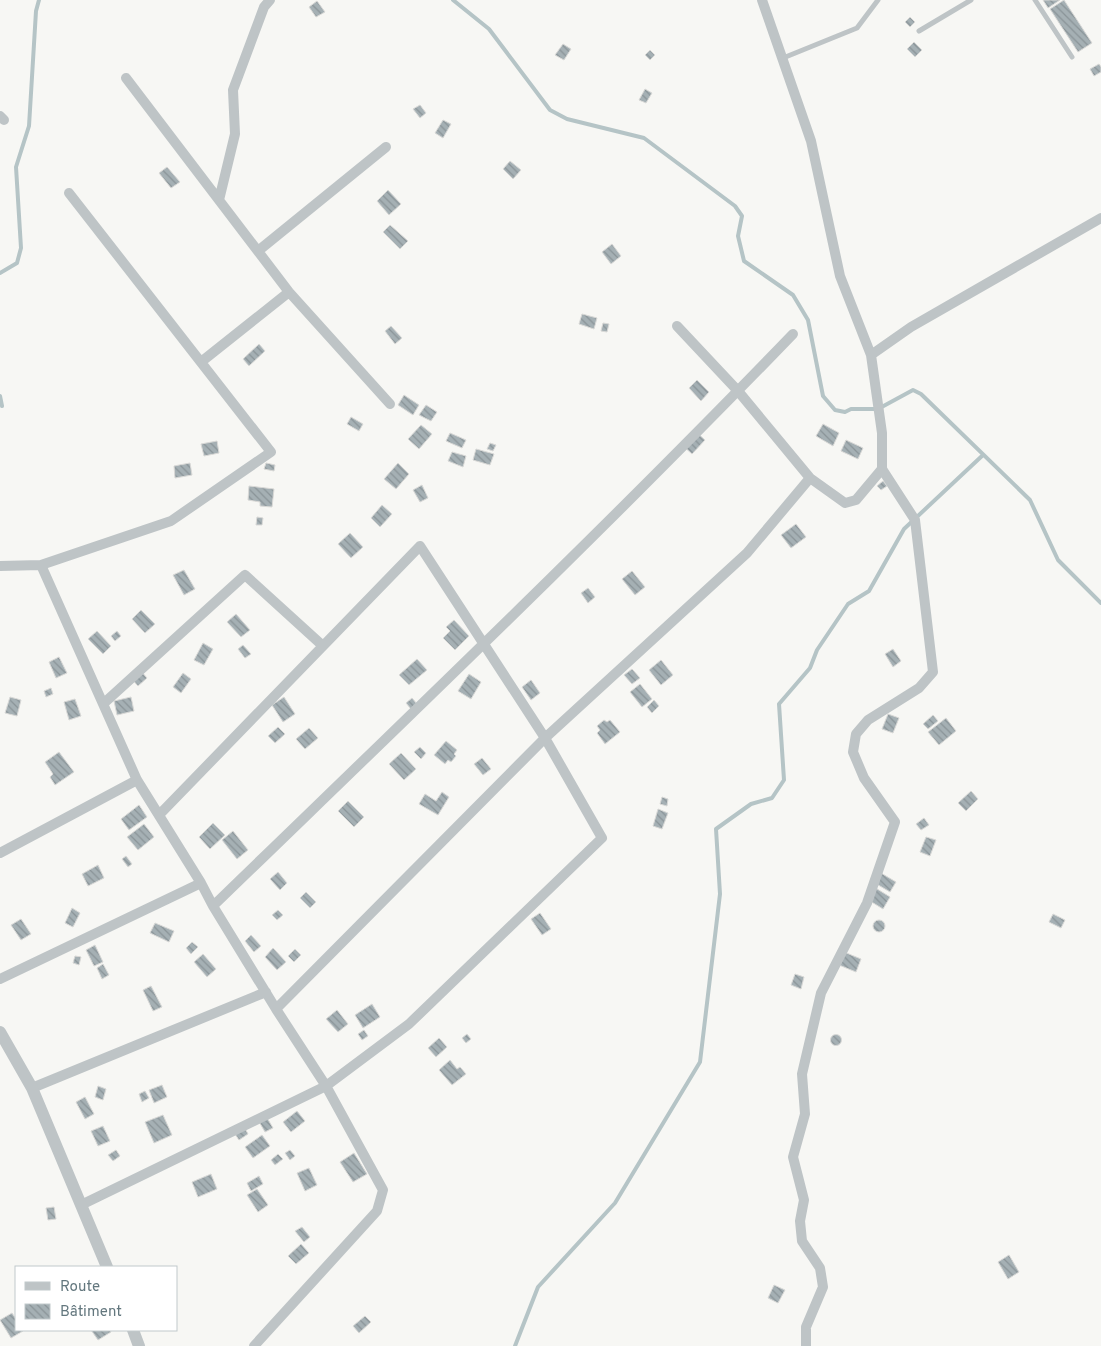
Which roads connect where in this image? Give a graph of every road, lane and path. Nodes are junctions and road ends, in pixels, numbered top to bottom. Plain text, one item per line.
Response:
1 (270, 0) edge
2 (762, 0) edge
3 (878, 0) edge
4 (970, 0) edge
5 (1035, 0) edge
6 (919, 32) dead end
7 (1072, 57) dead end
8 (782, 58) junction
9 (126, 78) dead end
10 (386, 147) dead end
11 (69, 193) dead end
12 (219, 200) junction
13 (1101, 218) edge
14 (258, 251) junction
15 (289, 292) junction
16 (677, 326) dead end
17 (793, 334) dead end
18 (871, 355) junction
19 (200, 362) junction
20 (738, 391) junction
21 (390, 404) dead end
22 (882, 470) junction
23 (810, 478) junction
24 (41, 565) junction
25 (0, 566) edge
26 (484, 643) junction
27 (323, 646) junction
28 (103, 704) junction
29 (545, 738) junction
30 (137, 780) junction
31 (159, 815) junction
32 (0, 853) edge
33 (201, 883) junction
34 (213, 906) junction
35 (0, 979) edge
36 (266, 992) junction
37 (276, 1009) junction
38 (0, 1032) edge
39 (326, 1086) junction
40 (32, 1088) junction
41 (81, 1205) junction
42 (107, 1266) edge
43 (133, 1331) edge
44 (139, 1346) edge
45 (254, 1346) edge
46 (806, 1346) edge

1 - 12 street
2 - 8 street
3 - 8 lane
4 - 6 lane
5 - 7 lane
8 - 18 street
9 - 12 street
10 - 14 street
11 - 19 street
12 - 14 street
13 - 18 street
14 - 15 street
15 - 19 street
15 - 21 street
16 - 20 street
17 - 20 street
18 - 22 street
19 - 24 street
20 - 23 street
20 - 26 street
22 - 23 street
22 - 46 street
23 - 29 street
24 - 25 street
24 - 28 street
26 - 27 street
26 - 29 street
26 - 34 street
27 - 28 street
27 - 31 street
28 - 30 street
29 - 37 street
29 - 39 street
30 - 31 street
30 - 32 street
31 - 33 street
33 - 34 street
33 - 35 street
34 - 36 street
36 - 37 street
36 - 40 street
37 - 39 street
38 - 40 street
39 - 41 street
39 - 45 street
40 - 41 street
41 - 42 street
43 - 44 street

